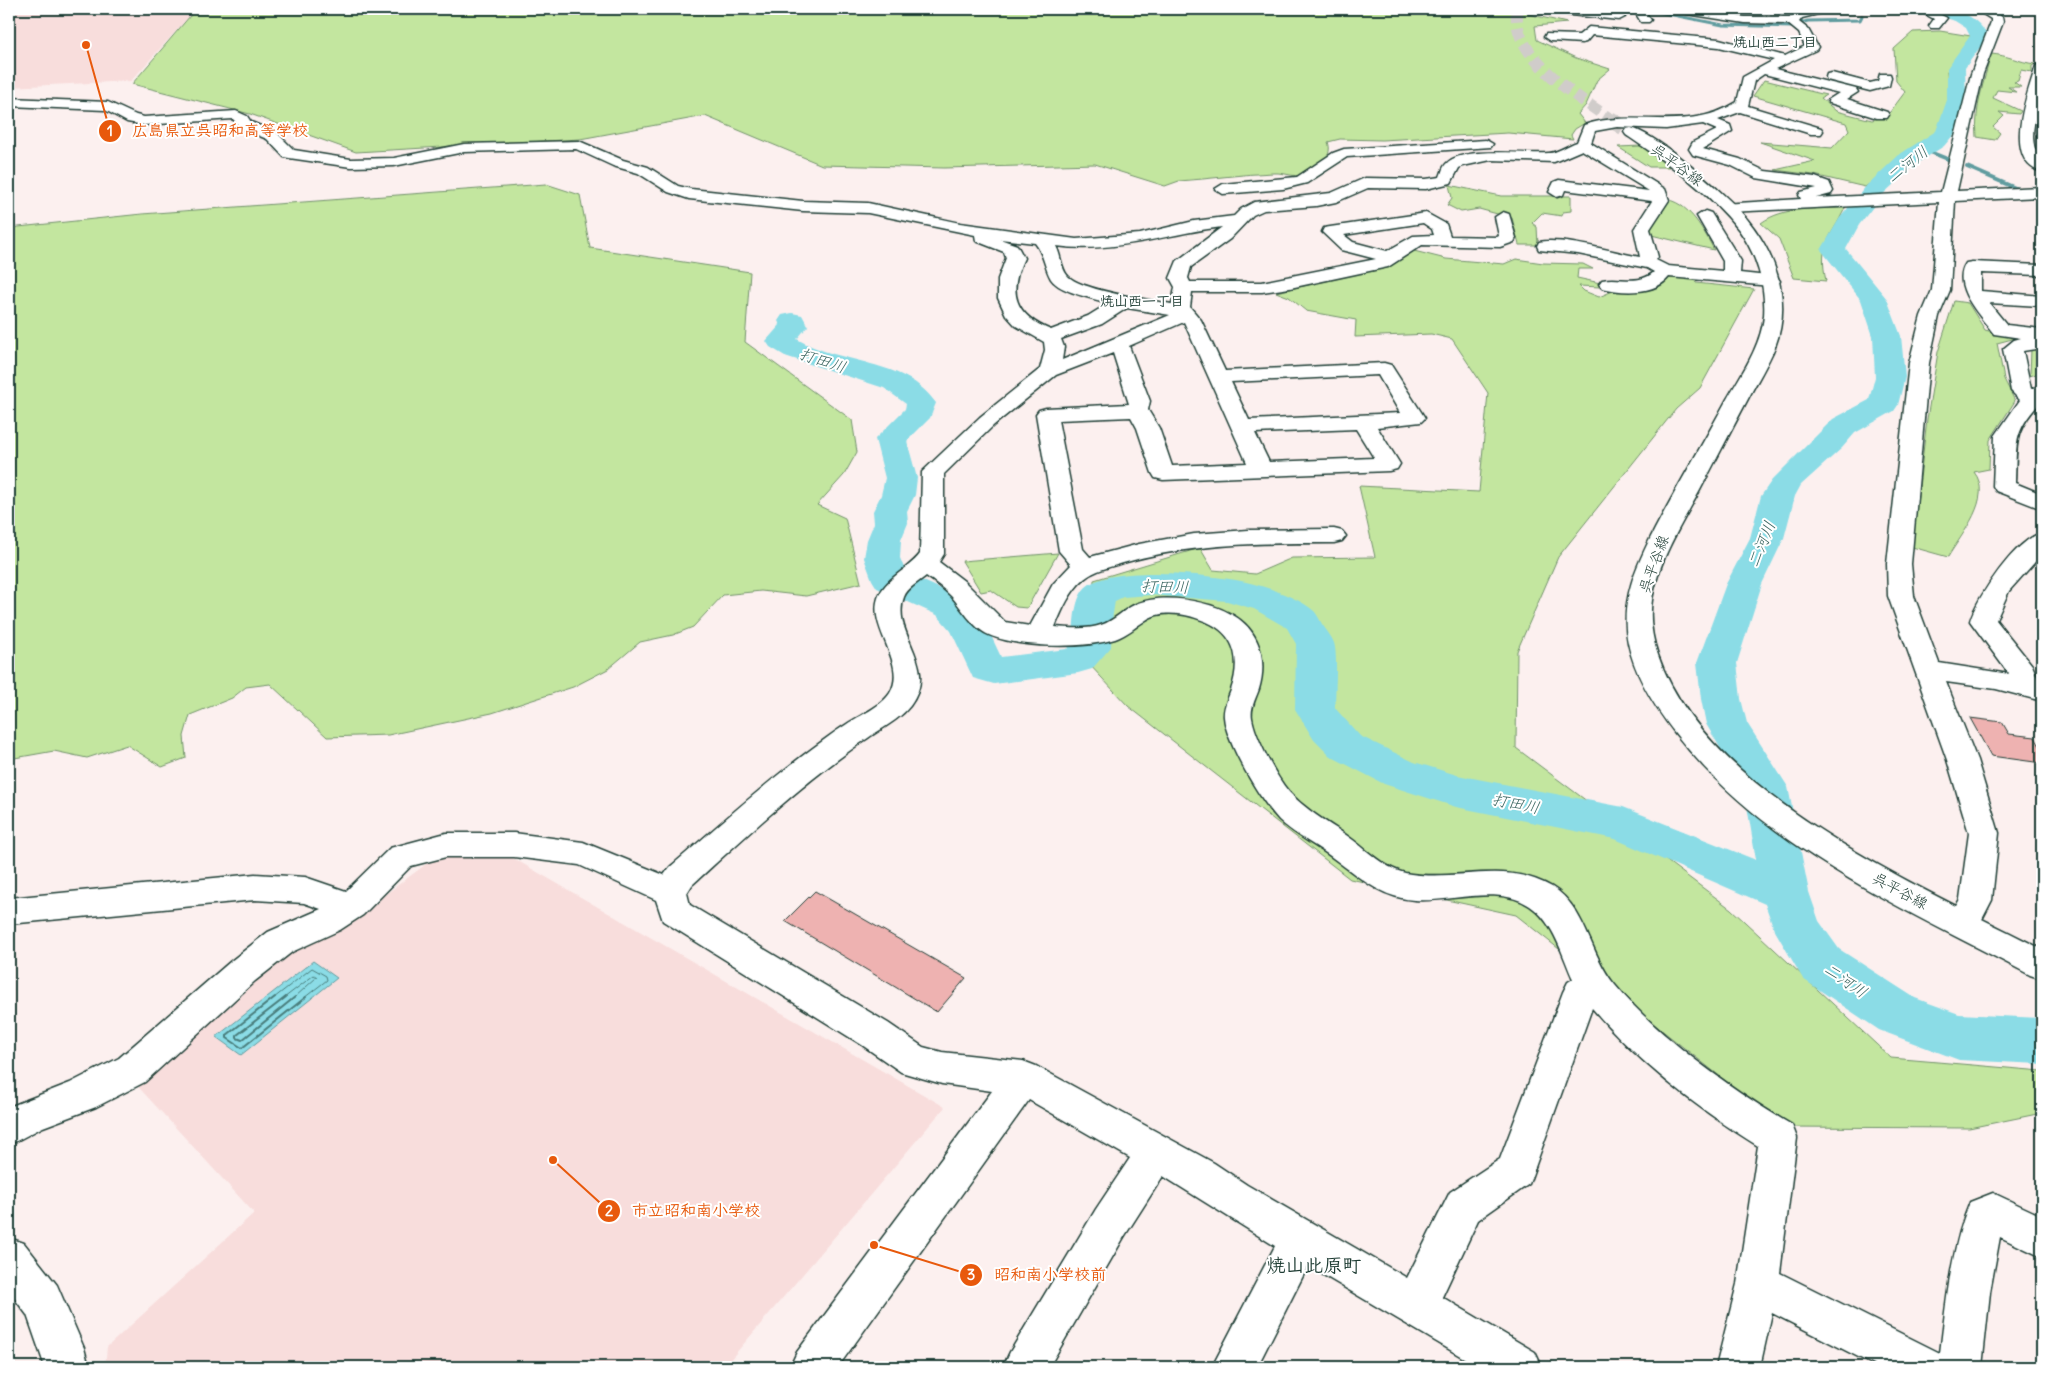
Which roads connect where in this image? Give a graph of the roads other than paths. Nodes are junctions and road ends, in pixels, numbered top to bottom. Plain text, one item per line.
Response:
1 (1638, 9) edge
2 (1683, 9) edge
3 (1817, 9) edge
4 (1920, 9) edge
5 (1981, 9) edge
6 (1794, 21) junction
7 (1935, 26) dead end
8 (1686, 29) dead end
9 (1589, 30) junction
10 (1550, 37) dead end
11 (1692, 40) junction
12 (1782, 63) junction
13 (1763, 70) junction
14 (2042, 70) edge
15 (1885, 77) dead end
16 (9, 102) edge
17 (1738, 107) junction
18 (2037, 112) edge
19 (1882, 115) dead end
20 (1703, 119) junction
21 (1816, 131) dead end
22 (1631, 132) tunnel mouth
23 (2035, 135) edge
24 (1576, 147) junction
25 (2036, 157) edge
26 (1554, 158) junction
27 (1610, 160) junction
28 (336, 162) junction
29 (1436, 164) dead end
30 (1454, 164) junction
31 (2042, 167) edge
32 (1392, 168) dead end
33 (316, 173) dead end
34 (1314, 174) junction
35 (1223, 189) dead end
36 (1557, 192) dead end
37 (2037, 193) edge
38 (1948, 196) junction
39 (1658, 197) junction
40 (1811, 203) junction
41 (1733, 212) junction
42 (1503, 217) dead end
43 (1241, 220) junction
44 (960, 228) junction
45 (1039, 238) junction
46 (1443, 240) junction
47 (1545, 246) dead end
48 (1390, 257) junction
49 (1648, 260) junction
50 (1716, 262) dead end
51 (2042, 270) edge
52 (1664, 271) junction
53 (1732, 276) junction
54 (1771, 280) junction
55 (1608, 284) dead end
56 (1184, 287) junction
57 (1974, 296) junction
58 (2042, 301) edge
59 (1124, 302) junction
60 (1184, 313) junction
61 (2042, 335) edge
62 (1050, 337) junction
63 (2042, 342) edge
64 (1119, 344) junction
65 (1050, 371) junction
66 (1219, 377) junction
67 (2037, 395) edge
68 (1138, 410) junction
69 (1363, 422) junction
70 (1241, 427) junction
71 (1261, 469) junction
72 (2042, 502) edge
73 (1334, 536) dead end
74 (2042, 540) edge
75 (1086, 566) junction
76 (2031, 569) edge
77 (911, 577) junction
78 (1039, 635) junction
79 (1929, 670) junction
80 (2035, 690) edge
81 (671, 892) junction
82 (351, 906) junction
83 (9, 912) edge
84 (1963, 924) junction
85 (2042, 952) edge
86 (2042, 965) edge
87 (1595, 986) junction
88 (1023, 1078) junction
89 (9, 1127) edge
90 (1156, 1153) junction
91 (2042, 1237) edge
92 (1300, 1239) junction
93 (9, 1258) edge
94 (1758, 1284) junction
95 (1415, 1307) junction
96 (1476, 1356) edge
97 (67, 1367) edge
98 (812, 1367) edge
99 (1025, 1367) edge
100 (1234, 1367) edge
101 (1520, 1367) edge
102 (1738, 1367) edge
103 (1924, 1367) edge
104 (1960, 1367) edge

1 - 9 street
2 - 6 street
3 - 6 street
4 - 7 street
5 - 38 street
6 - 12 street
8 - 11 street
9 - 10 street
9 - 11 street
11 - 12 street
12 - 13 street
12 - 15 street
13 - 17 street
13 - 19 street
14 - 18 street
16 - 28 street
17 - 20 street
17 - 21 street
18 - 23 street
20 - 24 street
20 - 40 street
22 - 41 street, 呉平谷線
23 - 25 street
24 - 26 street
24 - 27 street
24 - 34 street
25 - 31 street
26 - 27 street
26 - 30 street
27 - 39 street
28 - 33 street
28 - 44 street
29 - 30 street
30 - 43 street
32 - 34 street
34 - 35 street
36 - 39 street
37 - 38 street
38 - 40 street
38 - 79 street
39 - 49 street
40 - 41 street
41 - 53 street
41 - 54 street, 呉平谷線
42 - 46 street
43 - 45 street
43 - 56 street
44 - 45 street
44 - 62 street
45 - 59 street
46 - 48 street
46 - 48 street
47 - 49 street
48 - 56 street
49 - 50 street
49 - 52 street
51 - 57 street
52 - 53 street
52 - 55 street
53 - 54 street
54 - 84 street, 呉平谷線
56 - 60 street
57 - 58 street
57 - 61 street
59 - 60 street
59 - 62 street
60 - 64 street
60 - 66 street
62 - 65 street
63 - 67 street
64 - 65 street
64 - 68 street
65 - 77 street
66 - 69 street
66 - 70 street
67 - 72 street
68 - 71 street
68 - 75 street
69 - 70 street
69 - 71 street
70 - 71 street
73 - 75 street
74 - 76 street
75 - 78 street
76 - 80 street
77 - 78 street
77 - 81 street
78 - 87 street
79 - 80 street
79 - 84 street
81 - 82 street
81 - 88 street
82 - 83 street
82 - 89 street
84 - 85 street, 呉平谷線
84 - 86 street, 呉平谷線
87 - 94 street
87 - 95 street
88 - 90 street
88 - 98 street
90 - 92 street
90 - 99 street
91 - 104 street
92 - 95 street
92 - 100 street
93 - 97 street
94 - 102 street
94 - 103 street
95 - 96 street
96 - 101 street

